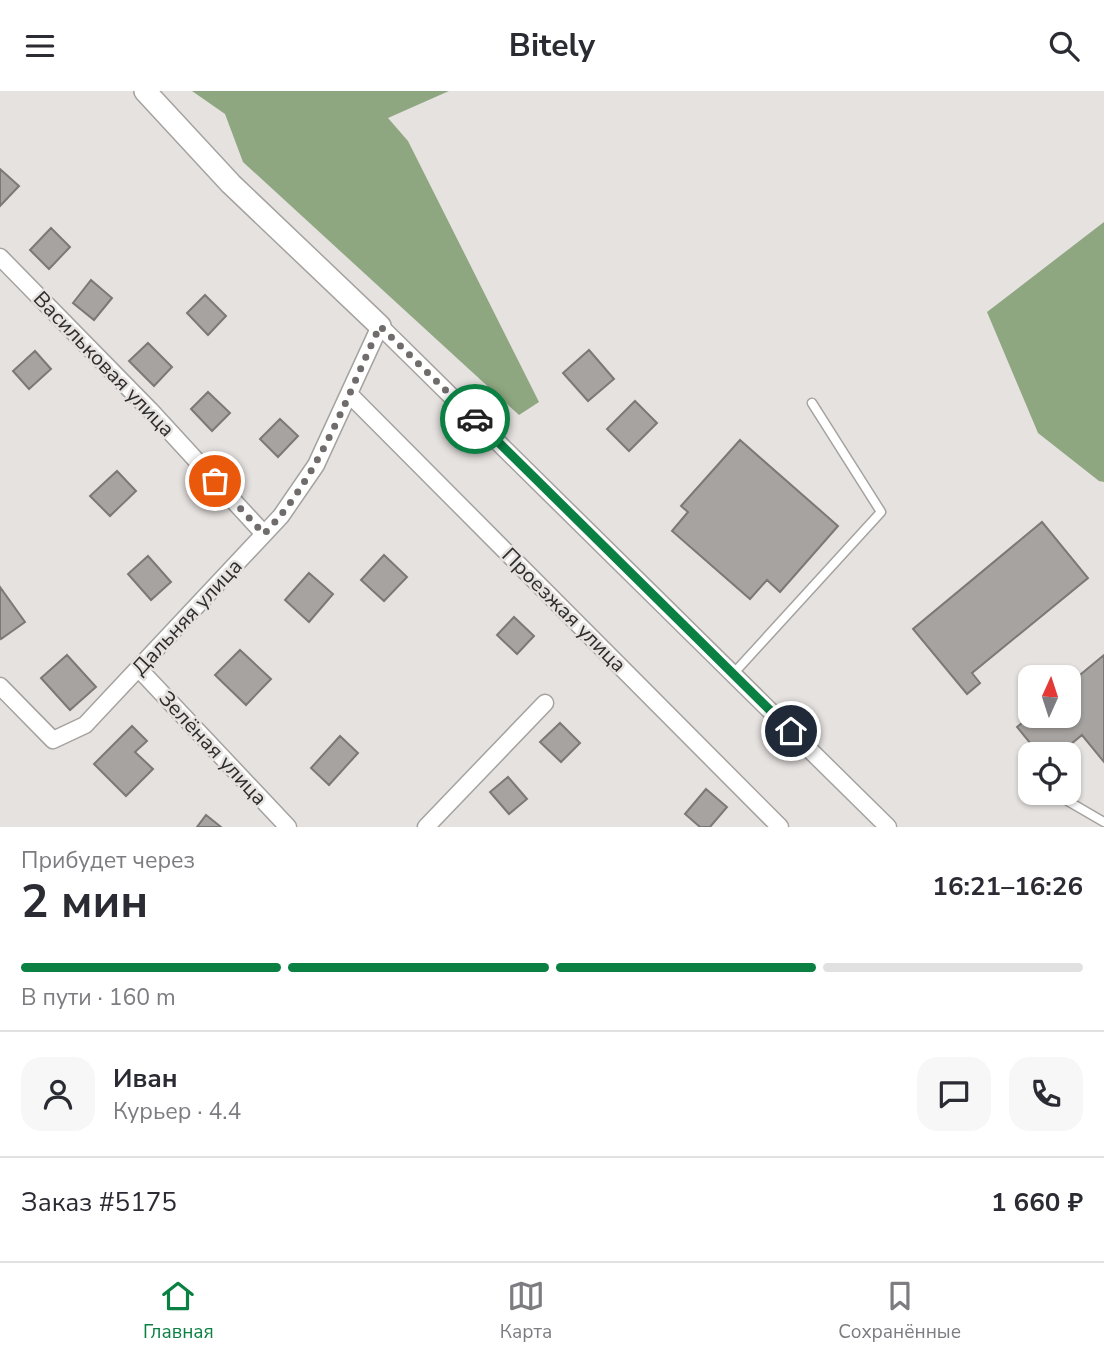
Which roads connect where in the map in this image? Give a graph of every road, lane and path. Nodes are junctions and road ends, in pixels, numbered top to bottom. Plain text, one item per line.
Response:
1 (145, 91) edge
2 (0, 257) edge
3 (380, 326) junction
4 (349, 394) junction
5 (812, 403) dead end
6 (264, 534) junction
7 (139, 669) junction
8 (733, 674) junction
9 (0, 686) edge
10 (545, 703) dead end
11 (1074, 805) edge
12 (1104, 823) edge
13 (288, 827) edge
14 (426, 827) edge
15 (780, 827) edge
16 (888, 827) edge

1 - 3 street
2 - 6 street, Васильковая улица
3 - 4 street, Дальняя улица
3 - 8 street
4 - 6 street, Дальняя улица
4 - 15 street, Проезжая улица
5 - 8 lane
6 - 7 street, Дальняя улица
7 - 9 street, Дальняя улица
7 - 13 street, Зелёная улица
8 - 16 street
10 - 14 street
11 - 12 lane

